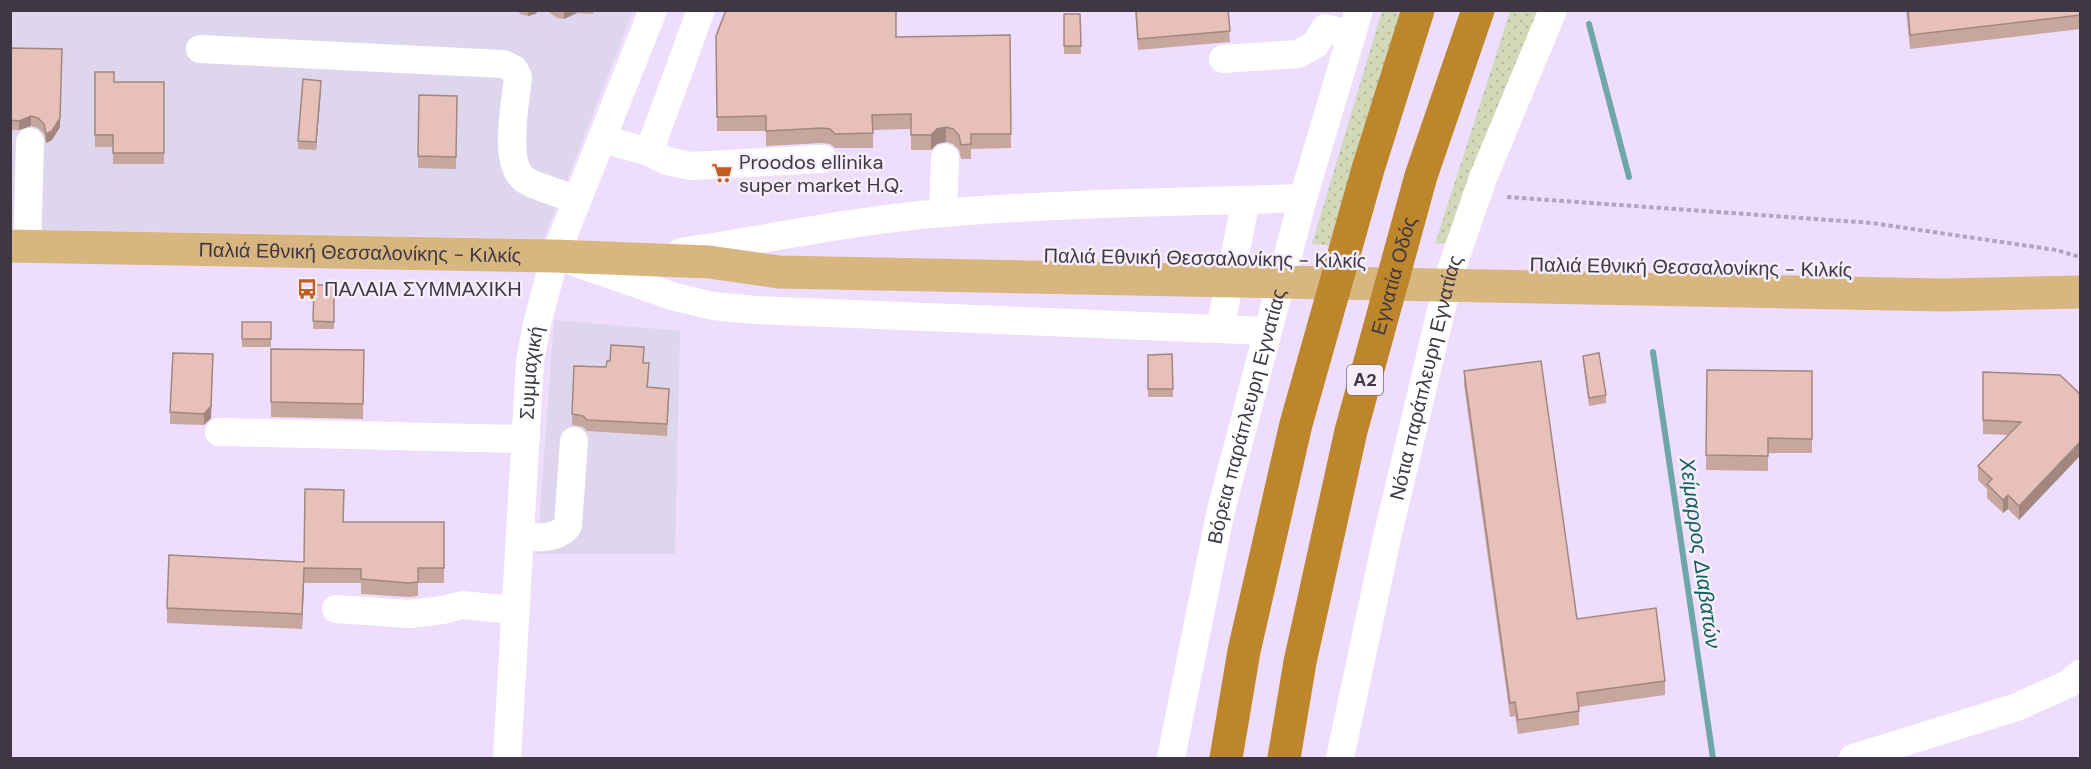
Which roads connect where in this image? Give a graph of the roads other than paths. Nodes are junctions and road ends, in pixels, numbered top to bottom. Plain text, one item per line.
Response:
1 (653, 10) edge
2 (701, 10) edge
3 (1418, 10) edge
4 (1478, 10) edge
5 (1553, 10) edge
6 (1341, 21) edge
7 (200, 49) dead end
8 (1223, 59) dead end
9 (603, 139) junction
10 (30, 142) dead end
11 (649, 152) junction
12 (945, 158) dead end
13 (823, 159) dead end
14 (1303, 198) junction
15 (577, 200) junction
16 (1246, 200) junction
17 (943, 213) junction
18 (19, 247) edge
19 (555, 256) junction
20 (636, 259) junction
21 (2070, 292) edge
22 (1220, 329) junction
23 (1267, 331) junction
24 (219, 432) dead end
25 (526, 439) junction
26 (574, 441) dead end
27 (520, 535) junction
28 (336, 609) dead end
29 (515, 610) junction
30 (2080, 674) edge
31 (507, 759) edge
32 (1171, 759) edge
33 (1226, 759) edge
34 (1284, 759) edge
35 (1340, 759) edge
36 (1853, 759) edge

1 - 9 street, Συμμαχική
2 - 11 street
3 - 33 highway
4 - 34 highway, Εγνατία Οδός / Α2
5 - 35 street, Νότια παράπλευρη Εγνατίας
6 - 8 street
6 - 14 street, Βόρεια παράπλευρη Εγνατίας
7 - 15 street
9 - 11 street
9 - 15 street, Συμμαχική
10 - 18 street
11 - 13 street
12 - 17 street
14 - 16 street
14 - 23 street, Βόρεια παράπλευρη Εγνατίας
15 - 19 street, Συμμαχική
16 - 17 street
16 - 22 street
17 - 20 street
18 - 19 main road, Παλιά Εθνική Θεσσαλονίκης - Κιλκίς
19 - 20 main road, Παλιά Εθνική Θεσσαλονίκης - Κιλκίς
19 - 22 street
19 - 25 street, Συμμαχική
20 - 21 main road, Παλιά Εθνική Θεσσαλονίκης - Κιλκίς
22 - 23 street
23 - 32 street, Βόρεια παράπλευρη Εγνατίας
24 - 25 street
25 - 27 street, Συμμαχική
26 - 27 street
27 - 29 street, Συμμαχική
28 - 29 street
29 - 31 street, Συμμαχική
30 - 36 street

